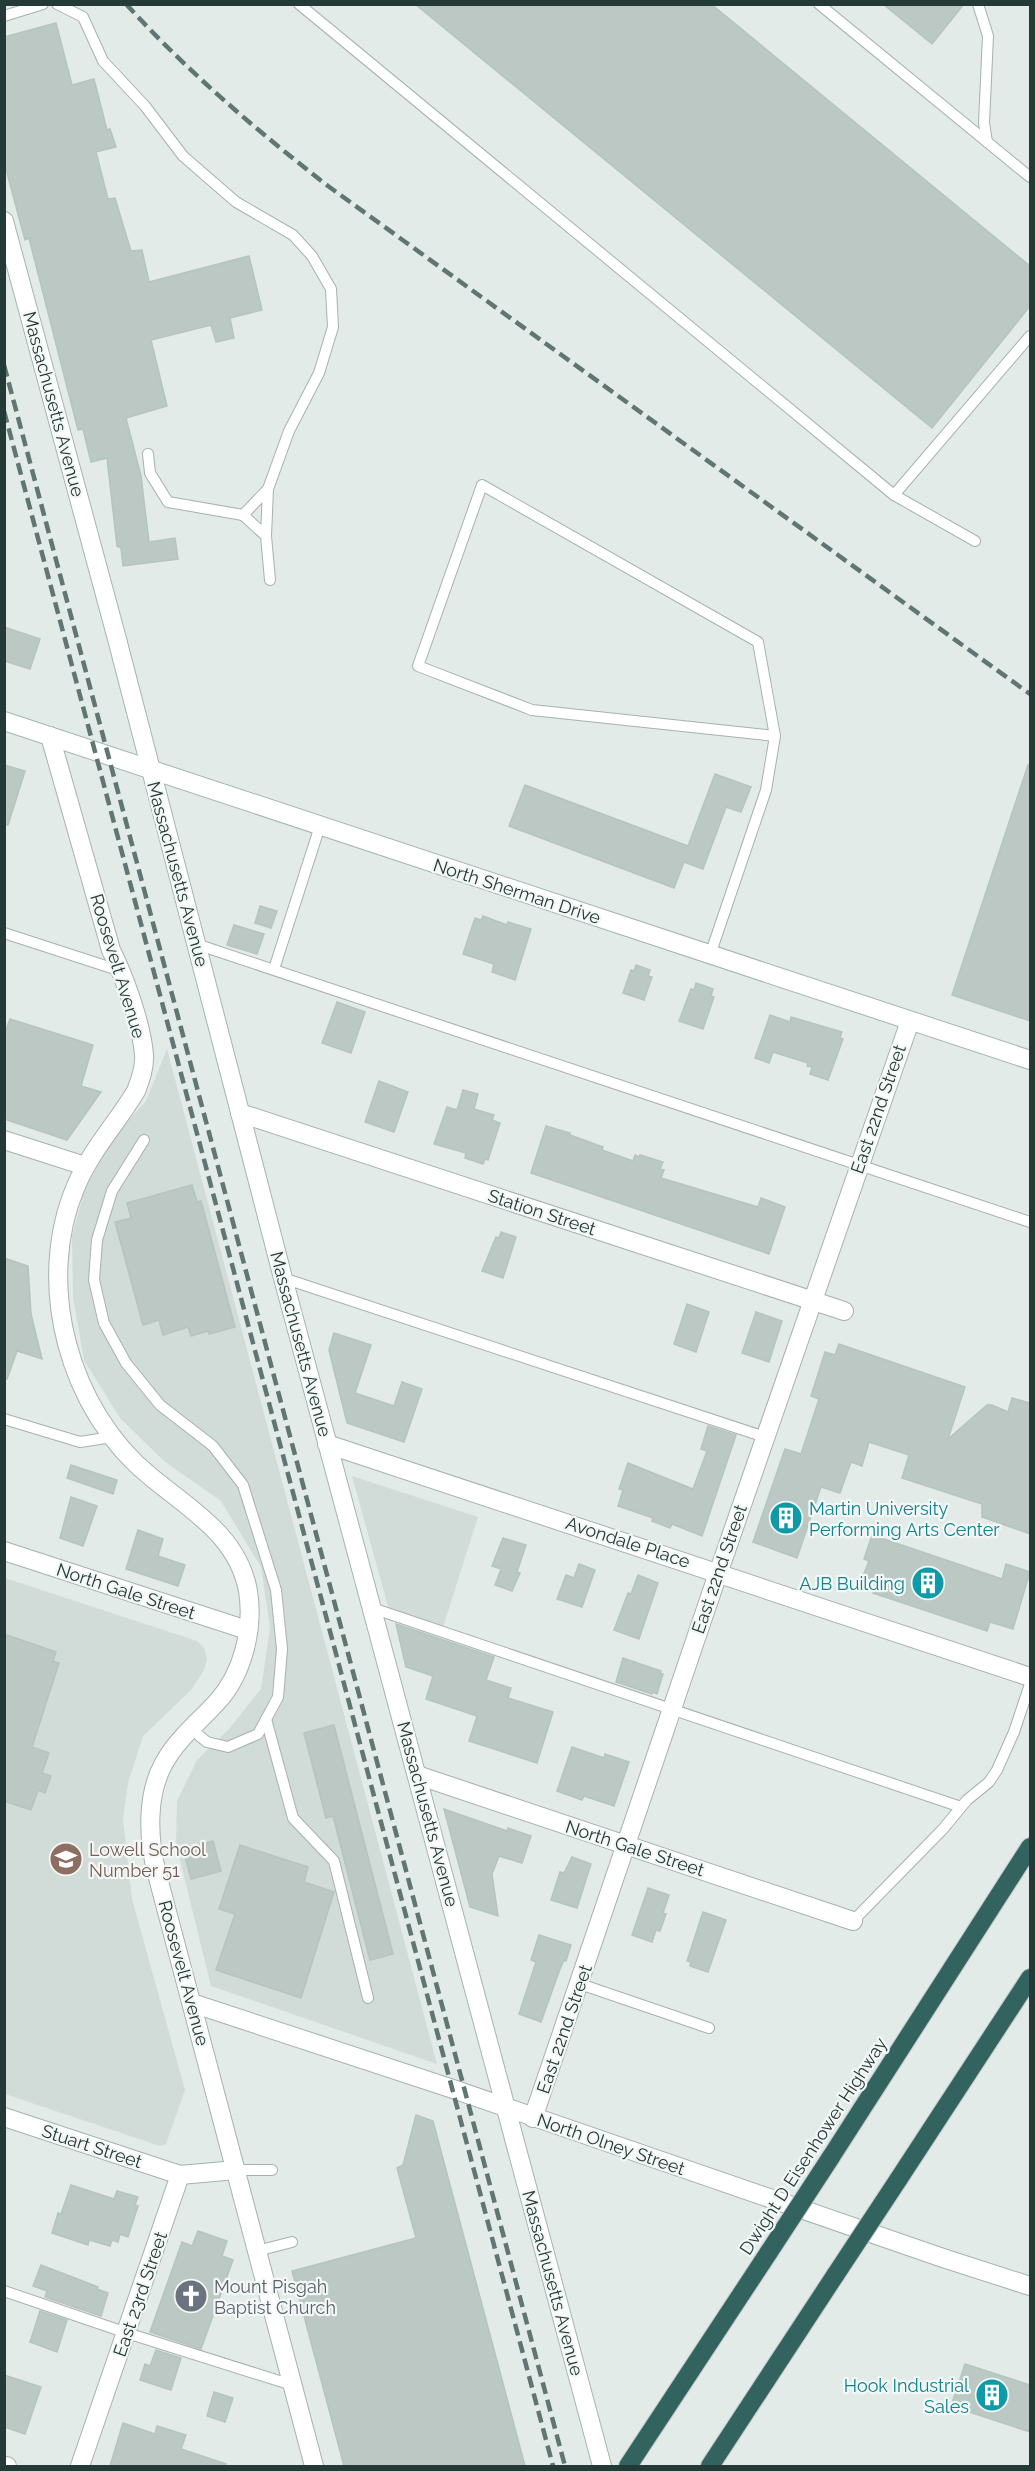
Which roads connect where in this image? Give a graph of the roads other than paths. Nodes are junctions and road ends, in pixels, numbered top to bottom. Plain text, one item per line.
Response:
1 (43, 4) edge
2 (57, 4) edge
3 (299, 4) edge
4 (819, 4) edge
5 (978, 4) edge
6 (7, 11) edge
7 (987, 142) junction
8 (1030, 177) edge
9 (4, 221) edge
10 (1030, 336) edge
11 (148, 454) dead end
12 (268, 489) junction
13 (894, 495) junction
14 (243, 515) junction
15 (266, 536) junction
16 (975, 541) dead end
17 (270, 580) dead end
18 (4, 722) edge
19 (50, 736) junction
20 (775, 736) junction
21 (150, 769) junction
22 (320, 826) junction
23 (4, 933) edge
24 (196, 944) junction
25 (710, 955) junction
26 (274, 969) junction
27 (122, 972) junction
28 (910, 1021) junction
29 (1030, 1060) edge
30 (240, 1113) junction
31 (4, 1140) edge
32 (144, 1140) dead end
33 (859, 1164) junction
34 (85, 1166) junction
35 (1030, 1222) edge
36 (283, 1278) junction
37 (812, 1300) junction
38 (844, 1311) dead end
39 (4, 1419) edge
40 (112, 1437) junction
41 (765, 1437) junction
42 (327, 1444) junction
43 (4, 1551) edge
44 (718, 1572) junction
45 (372, 1608) junction
46 (247, 1630) junction
47 (1030, 1677) edge
48 (1030, 1684) edge
49 (671, 1710) junction
50 (266, 1719) junction
51 (190, 1729) junction
52 (417, 1775) junction
53 (961, 1807) junction
54 (626, 1845) junction
55 (1030, 1847) edge
56 (853, 1921) joint
57 (1030, 1978) edge
58 (580, 1984) junction
59 (368, 1998) dead end
60 (192, 2003) junction
61 (709, 2028) dead end
62 (506, 2108) junction
63 (4, 2117) edge
64 (533, 2118) junction
65 (236, 2170) junction
66 (272, 2170) dead end
67 (180, 2175) junction
68 (292, 2242) dead end
69 (257, 2251) junction
70 (1030, 2286) edge
71 (4, 2291) edge
72 (127, 2333) junction
73 (292, 2385) junction
74 (80, 2466) edge
75 (314, 2466) edge
76 (602, 2466) edge
77 (628, 2466) edge
78 (710, 2466) edge

1 - 6 lane
2 - 12 lane
3 - 13 lane
4 - 7 lane
5 - 7 lane
7 - 8 lane
9 - 21 street, Massachusetts Avenue
10 - 13 lane
11 - 14 lane
12 - 14 lane
12 - 15 lane
13 - 16 lane
14 - 15 lane
15 - 17 lane
18 - 19 street, North Sherman Drive
19 - 21 street, North Sherman Drive
19 - 27 street, Roosevelt Avenue
20 - 20 lane
20 - 25 lane
21 - 22 street, North Sherman Drive
21 - 24 street, Massachusetts Avenue
22 - 25 street, North Sherman Drive
22 - 26 lane
23 - 27 lane
24 - 26 lane
24 - 30 street, Massachusetts Avenue
25 - 28 street, North Sherman Drive
26 - 33 lane
27 - 34 street, Roosevelt Avenue
28 - 29 street, North Sherman Drive
28 - 33 street, East 22nd Street
30 - 36 street, Massachusetts Avenue
30 - 37 street, Station Street
31 - 34 street
32 - 50 lane
33 - 35 lane
33 - 37 street, East 22nd Street
34 - 40 street, Roosevelt Avenue
36 - 41 lane
36 - 42 street, Massachusetts Avenue
37 - 38 street, Station Street
37 - 41 street, East 22nd Street
39 - 40 lane
40 - 46 street, Roosevelt Avenue
41 - 44 street, East 22nd Street
42 - 44 street, Avondale Place
42 - 45 street, Massachusetts Avenue
43 - 46 street, North Gale Street
44 - 47 street, Avondale Place
44 - 49 street, East 22nd Street
45 - 49 lane
45 - 52 street, Massachusetts Avenue
46 - 51 street, Roosevelt Avenue
48 - 53 lane
49 - 53 lane
49 - 54 street, East 22nd Street
50 - 51 lane
50 - 59 lane
51 - 60 street, Roosevelt Avenue
52 - 54 street, North Gale Street
52 - 62 street, Massachusetts Avenue
53 - 56 lane
54 - 56 street, North Gale Street
54 - 58 street, East 22nd Street
55 - 77 highway, Dwight D Eisenhower Highway, bridge
57 - 78 highway, bridge
58 - 61 lane
58 - 64 street, East 22nd Street
60 - 62 street, North Olney Street
60 - 65 street, Roosevelt Avenue
62 - 64 street, North Olney Street
62 - 76 street, Massachusetts Avenue
63 - 67 street, Stuart Street
64 - 70 street, North Olney Street
65 - 66 lane
65 - 67 street
65 - 69 street, Roosevelt Avenue
67 - 72 street, East 23rd Street
68 - 69 lane
69 - 73 street, Roosevelt Avenue
71 - 72 lane
72 - 73 lane
72 - 74 street, East 23rd Street
73 - 75 street, Roosevelt Avenue

